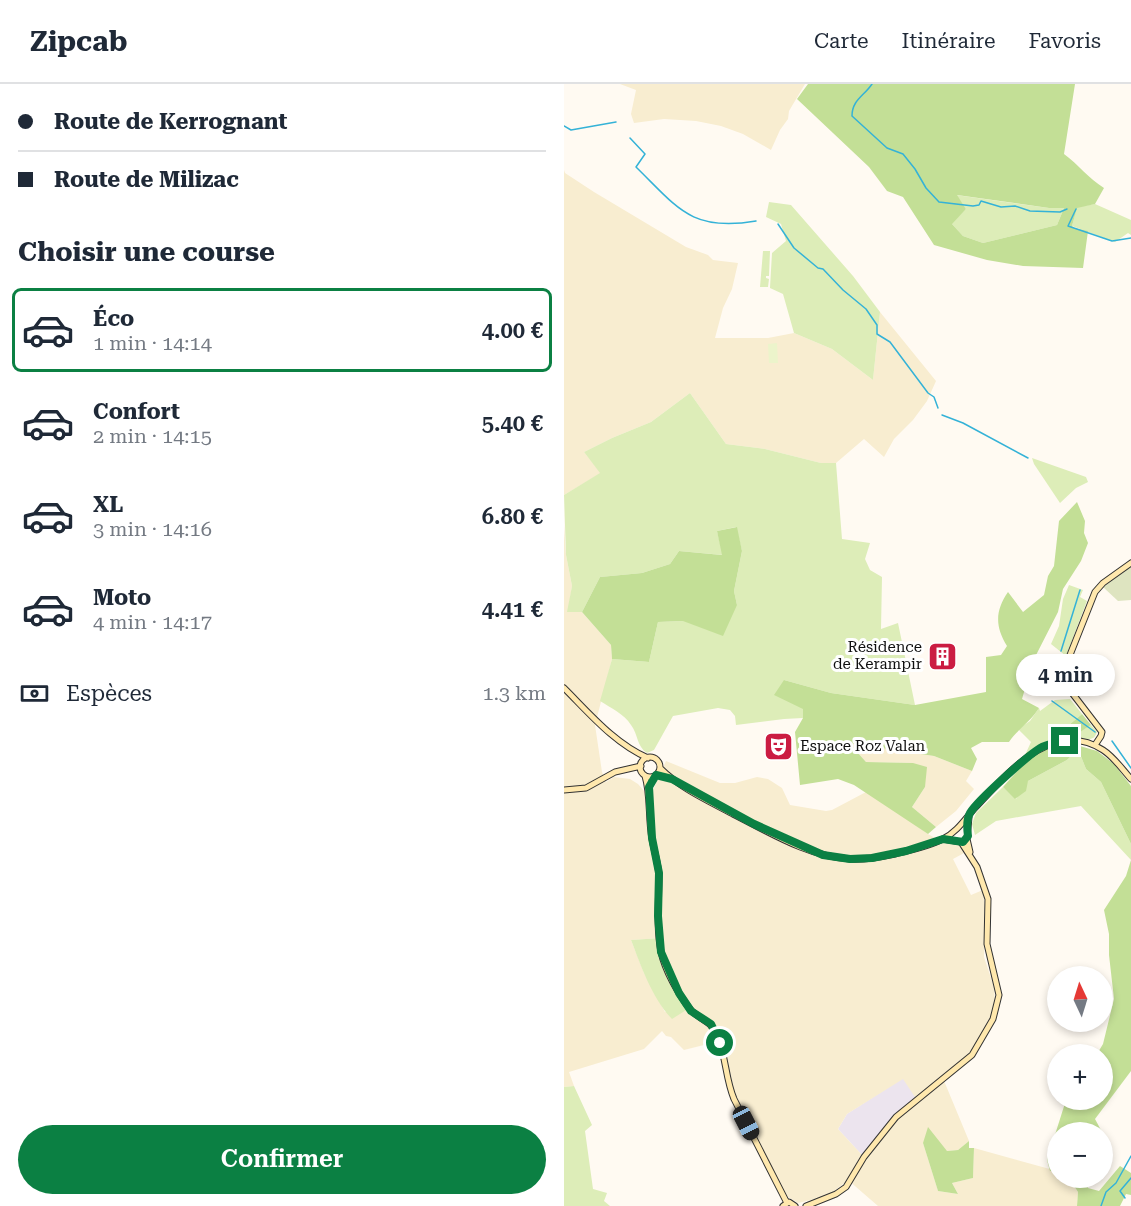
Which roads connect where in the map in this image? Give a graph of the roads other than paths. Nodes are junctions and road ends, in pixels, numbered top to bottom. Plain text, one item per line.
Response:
1 (1131, 563) edge
2 (564, 688) edge
3 (1095, 746) junction
4 (629, 748) junction
5 (648, 758) junction
6 (641, 765) junction
7 (660, 768) junction
8 (621, 771) junction
9 (644, 775) junction
10 (655, 776) junction
11 (672, 779) junction
12 (1131, 779) edge
13 (649, 787) junction
14 (564, 790) edge
15 (970, 813) junction
16 (960, 826) junction
17 (953, 831) junction
18 (967, 831) junction
19 (943, 839) junction
20 (961, 840) junction
21 (785, 1204) edge
22 (795, 1206) edge
23 (806, 1206) edge

1 - 3 street
2 - 4 street
3 - 12 street
3 - 15 street
4 - 5 street
4 - 6 street
5 - 6 street
5 - 7 street
6 - 8 street
6 - 9 street
7 - 10 street
7 - 11 street
8 - 9 street
8 - 14 street
9 - 10 street
9 - 13 street
10 - 11 street
10 - 13 street
11 - 19 street
13 - 21 street
15 - 16 street
15 - 18 street
16 - 17 street
16 - 18 street
17 - 19 street
17 - 20 street
18 - 20 street
19 - 20 street
20 - 23 street
21 - 22 street

